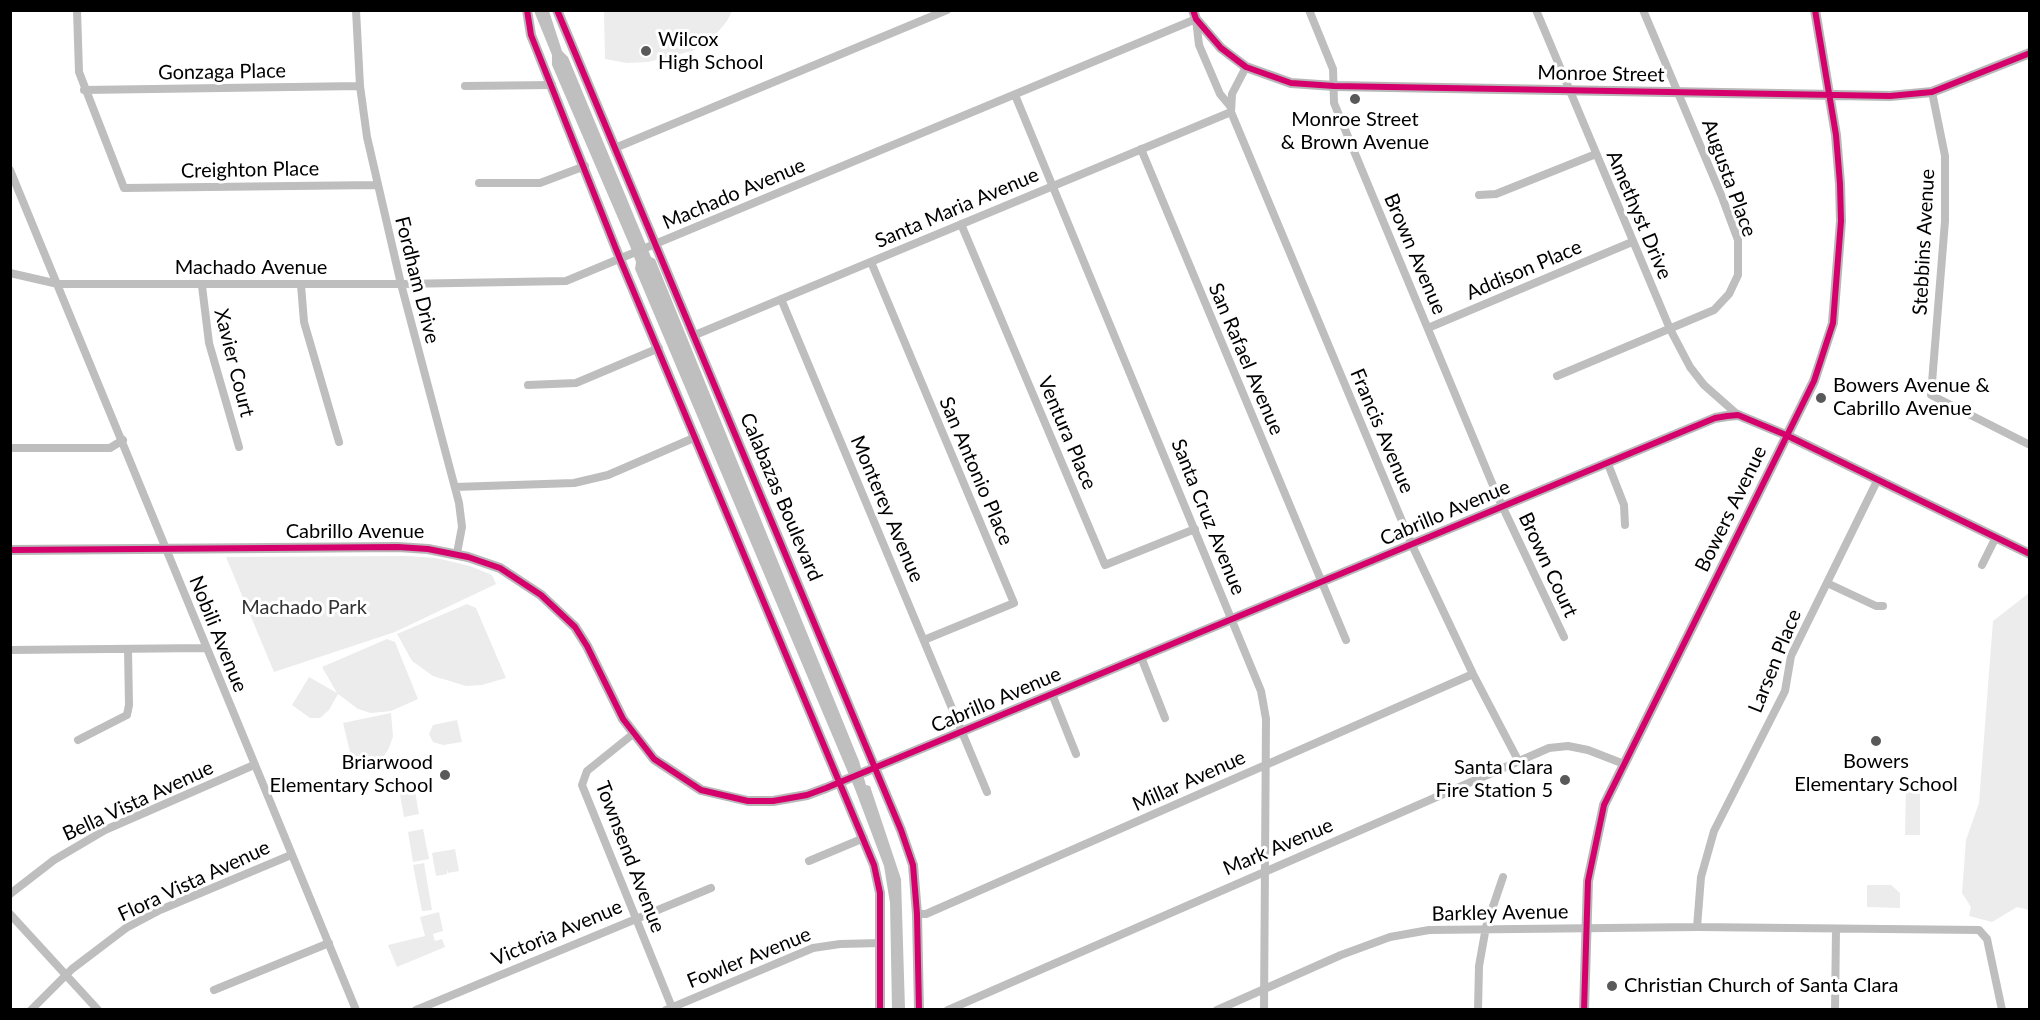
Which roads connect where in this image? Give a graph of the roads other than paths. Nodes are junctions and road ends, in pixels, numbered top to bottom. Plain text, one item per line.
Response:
1 (77, 10) edge
2 (356, 10) edge
3 (527, 10) edge
4 (557, 10) edge
5 (947, 10) edge
6 (1309, 10) edge
7 (1536, 10) edge
8 (1643, 10) edge
9 (1815, 10) edge
10 (1195, 15) edge
11 (2030, 53) edge
12 (1246, 67) junction
13 (552, 85) junction
14 (360, 86) junction
15 (1334, 86) junction
16 (465, 87) dead end
17 (84, 90) junction
18 (1570, 90) junction
19 (1932, 92) junction
20 (1678, 93) junction
21 (1015, 95) junction
22 (1829, 96) junction
23 (1230, 109) junction
24 (615, 148) junction
25 (1141, 149) junction
26 (1596, 154) junction
27 (585, 166) junction
28 (10, 170) edge
29 (479, 183) dead end
30 (377, 185) junction
31 (1051, 186) junction
32 (1479, 195) dead end
33 (961, 224) junction
34 (1632, 242) junction
35 (651, 246) junction
36 (621, 259) junction
37 (871, 262) junction
38 (10, 273) edge
39 (58, 284) junction
40 (401, 284) junction
41 (301, 285) junction
42 (202, 286) junction
43 (781, 299) junction
44 (1428, 328) junction
45 (1670, 329) junction
46 (695, 335) junction
47 (659, 348) junction
48 (1557, 376) dead end
49 (528, 385) dead end
50 (1738, 415) junction
51 (1786, 435) junction
52 (696, 436) junction
53 (123, 440) junction
54 (339, 442) dead end
55 (2030, 445) edge
56 (239, 447) dead end
57 (10, 448) edge
58 (1608, 464) junction
59 (1877, 481) junction
60 (455, 487) junction
61 (1503, 507) junction
62 (1625, 525) dead end
63 (1195, 529) junction
64 (1996, 537) junction
65 (1412, 545) junction
66 (10, 549) edge
67 (166, 549) junction
68 (457, 553) junction
69 (2030, 554) edge
70 (1982, 565) dead end
71 (1322, 582) junction
72 (1827, 583) junction
73 (1883, 606) dead end
74 (1232, 619) junction
75 (1564, 637) dead end
76 (924, 640) junction
77 (1346, 640) dead end
78 (205, 648) junction
79 (128, 649) junction
80 (10, 650) edge
81 (1141, 657) junction
82 (1473, 674) junction
83 (1052, 694) junction
84 (1165, 718) dead end
85 (963, 731) junction
86 (633, 735) junction
87 (78, 740) dead end
88 (1076, 754) dead end
89 (1519, 762) junction
90 (1624, 764) junction
91 (254, 765) junction
92 (1265, 766) junction
93 (876, 767) junction
94 (851, 778) junction
95 (987, 792) dead end
96 (864, 838) junction
97 (291, 855) junction
98 (809, 861) dead end
99 (1264, 871) junction
100 (1503, 877) dead end
101 (711, 888) dead end
102 (10, 894) edge
103 (10, 914) edge
104 (917, 914) junction
105 (635, 918) junction
106 (1486, 927) junction
107 (1697, 927) junction
108 (1585, 928) junction
109 (1836, 929) junction
110 (329, 943) junction
111 (881, 943) junction
112 (67, 974) junction
113 (1264, 989) junction
114 (214, 990) dead end
115 (671, 1009) edge
116 (32, 1010) edge
117 (98, 1010) edge
118 (356, 1010) edge
119 (416, 1010) edge
120 (880, 1010) edge
121 (919, 1010) edge
122 (948, 1010) edge
123 (1217, 1010) edge
124 (1264, 1010) edge
125 (1478, 1010) edge
126 (1584, 1010) edge
127 (1835, 1010) edge
128 (2002, 1010) edge

1 - 17 street
2 - 14 street, Fordham Drive
3 - 13 street
4 - 24 street, Calabazas Boulevard
5 - 24 street
6 - 15 street, Brown Avenue
7 - 18 street, Amethyst Drive
8 - 20 street, Augusta Place
9 - 22 street, Bowers Avenue
10 - 12 street, Monroe Street
10 - 21 street, Machado Avenue
10 - 23 street, Francis Avenue
11 - 19 street, Monroe Street
12 - 15 street, Monroe Street
12 - 23 street
13 - 16 street
13 - 27 street
14 - 17 street, Gonzaga Place
14 - 30 street, Fordham Drive
15 - 18 street, Monroe Street
15 - 44 street, Brown Avenue
17 - 30 street, Creighton Place
18 - 20 street, Monroe Street
18 - 26 street, Amethyst Drive
19 - 22 street, Monroe Street
19 - 55 street, Stebbins Avenue
20 - 22 street, Monroe Street
20 - 45 street, Augusta Place
21 - 31 street, Santa Cruz Avenue
21 - 35 street, Machado Avenue
22 - 51 street, Bowers Avenue
23 - 25 street, Santa Maria Avenue
23 - 65 street, Francis Avenue
24 - 35 street, Calabazas Boulevard
25 - 31 street, Santa Maria Avenue
25 - 71 street, San Rafael Avenue
26 - 32 street
26 - 34 street, Amethyst Drive
27 - 29 street
27 - 36 street
28 - 39 street, Nobili Avenue
30 - 40 street, Fordham Drive
31 - 33 street, Santa Maria Avenue
31 - 63 street, Santa Cruz Avenue
33 - 37 street, Santa Maria Avenue
33 - 63 street, Ventura Place
34 - 44 street, Addison Place
34 - 45 street, Amethyst Drive
35 - 36 street, Machado Avenue
35 - 46 street, Calabazas Boulevard
36 - 40 street, Machado Avenue
36 - 47 street
37 - 43 street, Santa Maria Avenue
37 - 76 street, San Antonio Place
38 - 39 street, Machado Avenue
39 - 42 street, Machado Avenue
39 - 53 street, Nobili Avenue
40 - 41 street, Machado Avenue
40 - 60 street, Fordham Drive
41 - 42 street, Machado Avenue
41 - 54 street
42 - 56 street, Xavier Court
43 - 46 street, Santa Maria Avenue
43 - 76 street, Monterey Avenue
44 - 61 street, Brown Avenue
45 - 48 street, Augusta Place
45 - 50 street, Amethyst Drive
46 - 93 street, Calabazas Boulevard
47 - 49 street
47 - 52 street
50 - 51 street
50 - 58 street, Cabrillo Avenue
51 - 59 street
51 - 90 street, Bowers Avenue
52 - 60 street
52 - 94 street
53 - 57 street
53 - 67 street, Nobili Avenue
58 - 61 street, Cabrillo Avenue
58 - 62 street
59 - 64 street
59 - 72 street, Larsen Place
60 - 68 street, Fordham Drive
61 - 65 street, Cabrillo Avenue
61 - 75 street, Brown Court
63 - 74 street, Santa Cruz Avenue
64 - 69 street
64 - 70 street
65 - 71 street, Cabrillo Avenue
65 - 82 street, Francis Avenue
66 - 67 street, Cabrillo Avenue
67 - 68 street, Cabrillo Avenue
67 - 78 street, Nobili Avenue
68 - 86 street, Cabrillo Avenue
71 - 74 street, Cabrillo Avenue
71 - 77 street, San Rafael Avenue
72 - 73 street
72 - 107 street, Larsen Place
74 - 81 street, Cabrillo Avenue
74 - 92 street, Santa Cruz Avenue
76 - 85 street, Monterey Avenue
78 - 79 street
78 - 91 street, Nobili Avenue
79 - 80 street
79 - 87 street
81 - 83 street, Cabrillo Avenue
81 - 84 street
82 - 89 street, Francis Avenue
82 - 92 street, Millar Avenue
83 - 85 street, Cabrillo Avenue
83 - 88 street
85 - 93 street, Cabrillo Avenue
85 - 95 street, Monterey Avenue
86 - 94 street, Cabrillo Avenue
86 - 105 street, Townsend Avenue
89 - 90 street, Mark Avenue
89 - 99 street, Mark Avenue
90 - 108 street, Bowers Avenue
91 - 97 street, Nobili Avenue
91 - 102 street, Bella Vista Avenue
92 - 99 street, Santa Cruz Avenue
92 - 104 street, Millar Avenue
93 - 94 street, Cabrillo Avenue
93 - 104 street, Calabazas Boulevard
94 - 96 street
96 - 98 street
96 - 111 street
97 - 110 street, Nobili Avenue
97 - 112 street, Flora Vista Avenue
99 - 113 street, Santa Cruz Avenue
99 - 122 street, Mark Avenue
100 - 106 street
101 - 105 street, Victoria Avenue
103 - 112 street
104 - 121 street, Calabazas Boulevard
105 - 115 street, Townsend Avenue
105 - 119 street, Victoria Avenue
106 - 108 street, Barkley Avenue
106 - 113 street, Barkley Avenue
106 - 125 street
107 - 108 street, Barkley Avenue
107 - 109 street, Barkley Avenue
108 - 126 street, Bowers Avenue
109 - 127 street
109 - 128 street, Barkley Avenue
110 - 114 street
110 - 118 street, Nobili Avenue
111 - 115 street, Fowler Avenue
111 - 120 street
112 - 116 street, Flora Vista Avenue
112 - 117 street
113 - 123 street, Barkley Avenue
113 - 124 street, Santa Cruz Avenue

